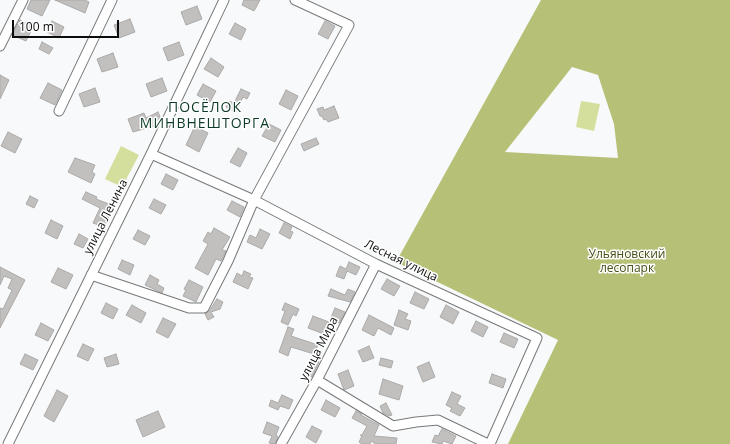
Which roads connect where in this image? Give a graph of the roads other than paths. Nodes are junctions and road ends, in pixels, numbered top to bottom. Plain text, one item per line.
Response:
1 (23, 0) edge
2 (112, 0) edge
3 (224, 0) edge
4 (295, 0) edge
5 (0, 46) edge
6 (59, 111) dead end
7 (151, 154) junction
8 (254, 200) junction
9 (376, 264) junction
10 (91, 275) junction
11 (317, 380) junction
12 (8, 444) edge
13 (281, 444) edge
14 (489, 444) edge

1 - 5 street
2 - 6 street
3 - 7 street, улица Ленина
4 - 8 street
7 - 8 street, Лесная улица
7 - 10 street, улица Ленина
8 - 9 street, Лесная улица
8 - 10 street
9 - 11 street, улица Мира
9 - 14 street, Лесная улица
10 - 12 street, улица Ленина
11 - 13 street, улица Мира
11 - 14 street

